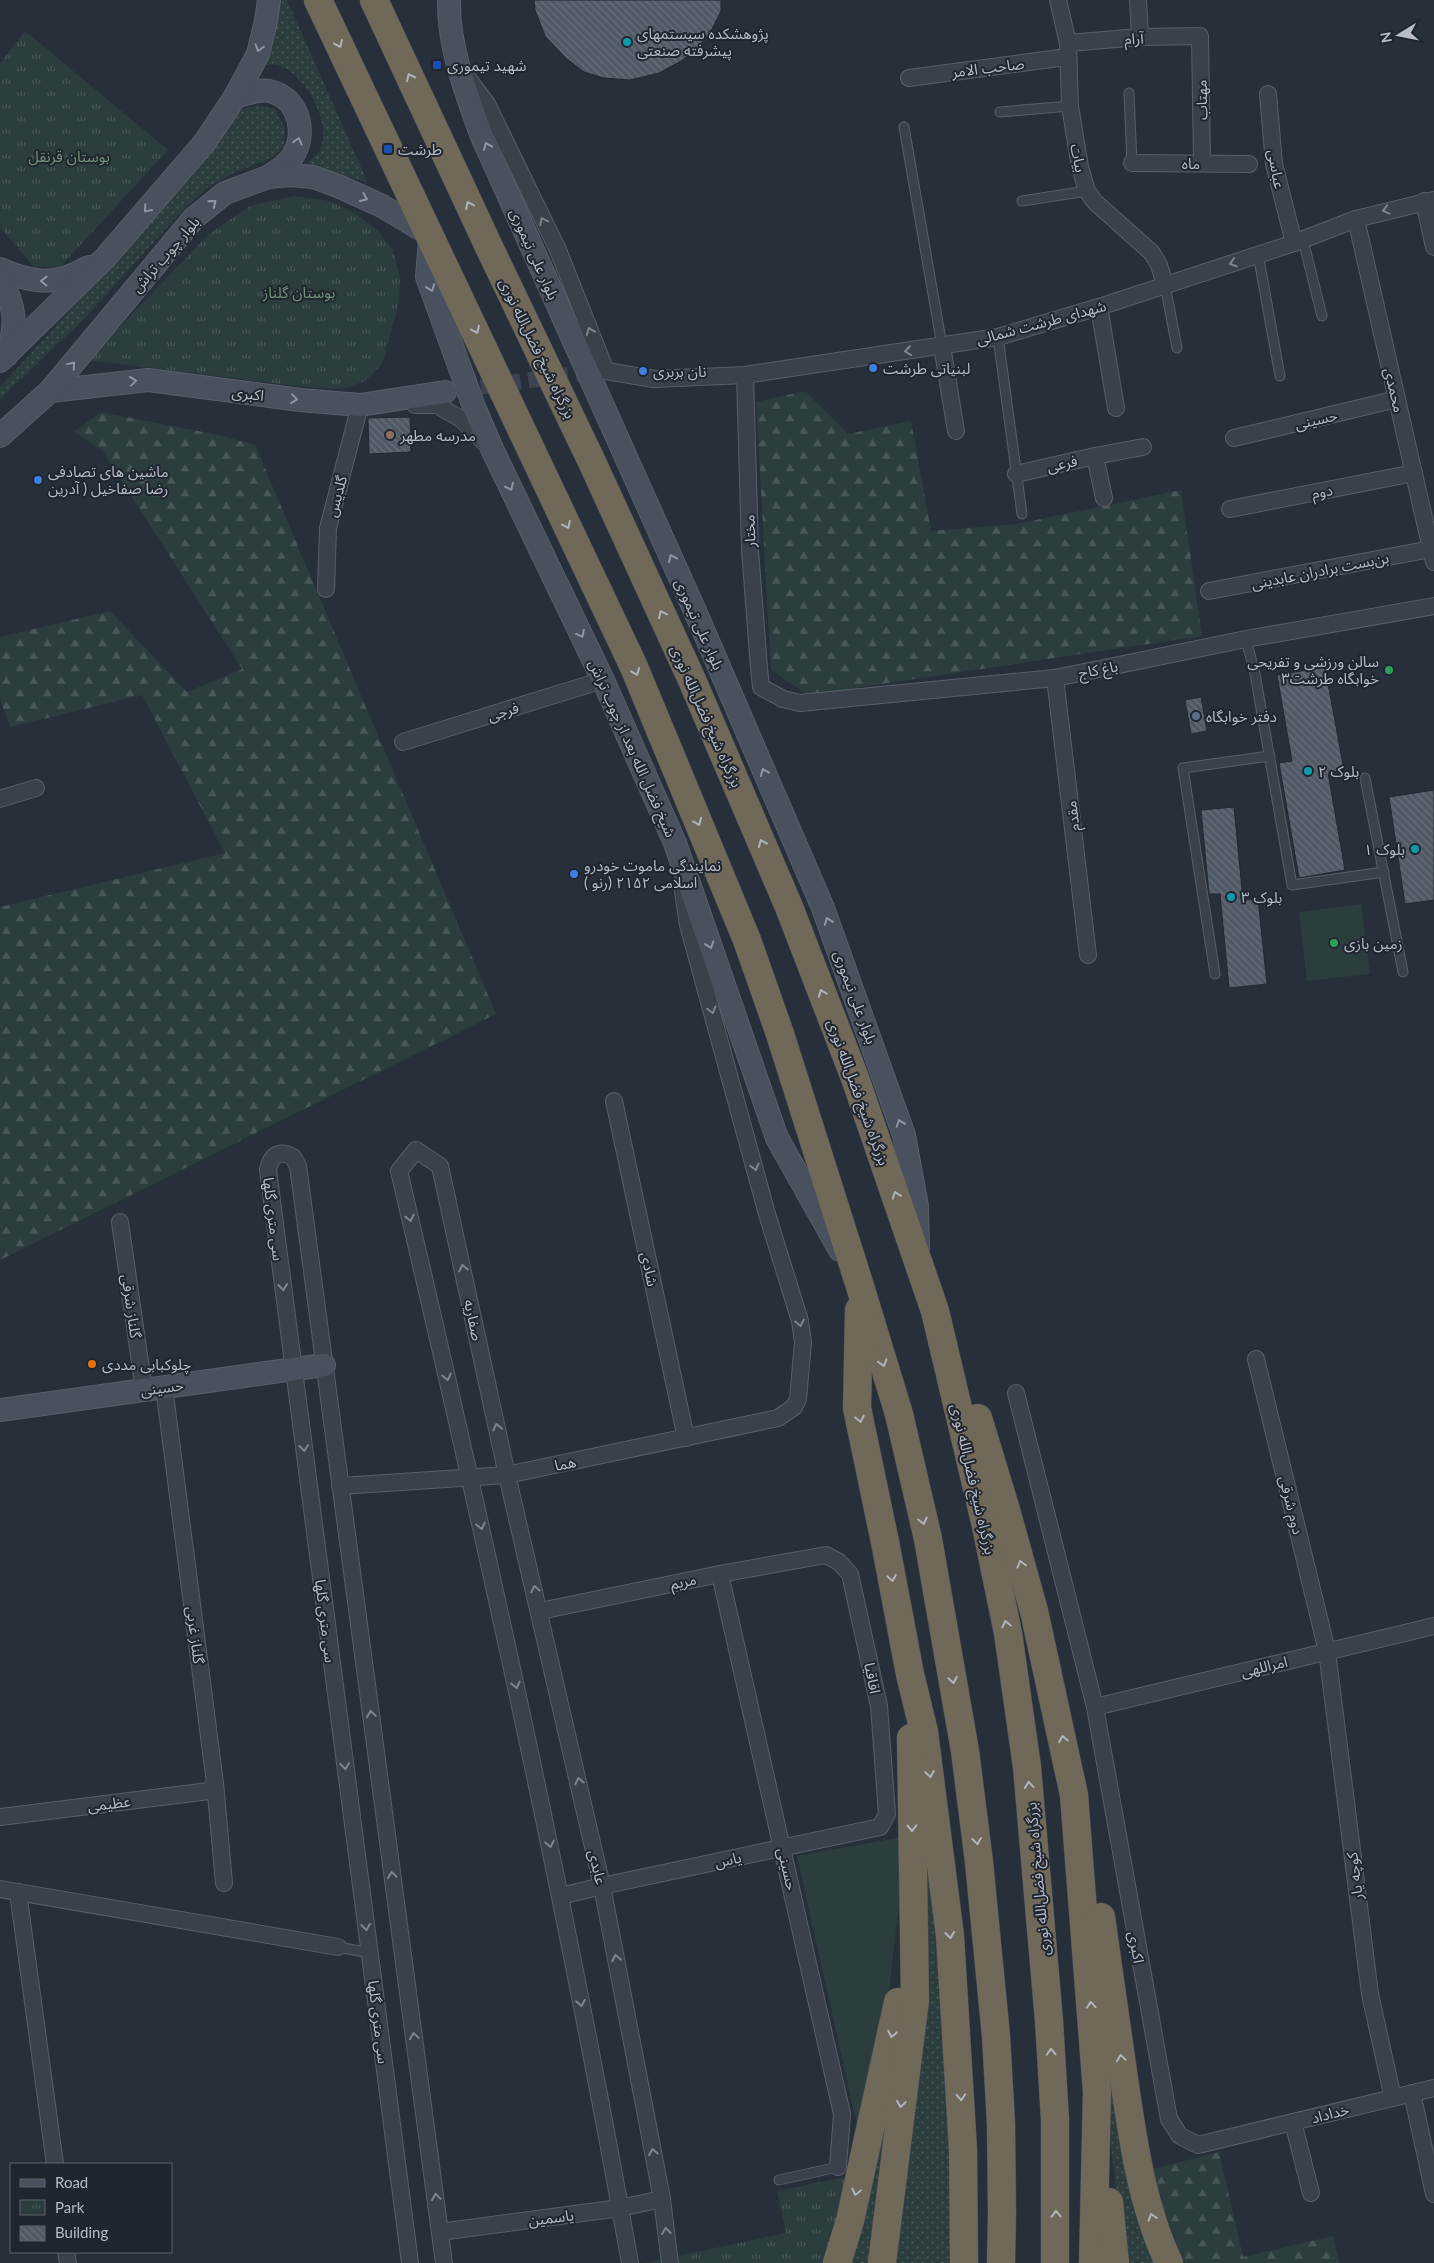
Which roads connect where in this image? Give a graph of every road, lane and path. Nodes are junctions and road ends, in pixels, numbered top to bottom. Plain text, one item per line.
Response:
1 (269, 0) edge
2 (318, 0) edge
3 (374, 0) edge
4 (449, 0) edge
5 (1058, 0) edge
6 (1138, 0) edge
7 (1200, 36) joint
8 (1140, 37) junction
9 (1068, 50) junction
10 (459, 66) junction
11 (909, 78) dead end
12 (1129, 93) dead end
13 (1268, 94) dead end
14 (235, 97) junction
15 (1070, 106) junction
16 (1000, 112) dead end
17 (904, 127) dead end
18 (1132, 163) joint
19 (1202, 163) junction
20 (1250, 164) dead end
21 (268, 177) junction
22 (1087, 191) junction
23 (1022, 201) dead end
24 (1429, 201) edge
25 (1356, 219) junction
26 (428, 236) junction
27 (1298, 241) junction
28 (1434, 247) edge
29 (1258, 254) junction
30 (105, 258) junction
31 (0, 269) edge
32 (0, 277) edge
33 (1165, 285) junction
34 (1099, 307) junction
35 (1322, 316) dead end
36 (998, 337) junction
37 (942, 346) junction
38 (1177, 348) dead end
39 (4, 358) edge
40 (745, 375) junction
41 (1280, 376) dead end
42 (50, 391) junction
43 (445, 392) tunnel mouth
44 (1397, 400) junction
45 (360, 405) junction
46 (1116, 408) dead end
47 (956, 431) dead end
48 (0, 436) edge
49 (1234, 438) dead end
50 (1143, 447) dead end
51 (493, 451) junction
52 (1095, 456) junction
53 (1414, 473) junction
54 (1016, 474) junction
55 (1104, 498) dead end
56 (1230, 509) dead end
57 (1022, 514) dead end
58 (1432, 556) edge
59 (326, 589) dead end
60 (1210, 591) dead end
61 (1434, 606) edge
62 (1246, 639) junction
63 (1055, 678) junction
64 (603, 680) junction
65 (761, 687) joint
66 (403, 742) dead end
67 (1270, 756) junction
68 (1365, 778) dead end
69 (36, 788) dead end
70 (0, 798) edge
71 (675, 844) junction
72 (1384, 872) junction
73 (1088, 955) dead end
74 (1403, 972) dead end
75 (1214, 974) dead end
76 (614, 1101) dead end
77 (120, 1222) dead end
78 (918, 1258) junction
79 (859, 1283) junction
80 (935, 1311) junction
81 (1256, 1359) dead end
82 (324, 1365) junction
83 (294, 1369) junction
84 (154, 1388) junction
85 (1016, 1393) dead end
86 (0, 1410) edge
87 (686, 1438) junction
88 (508, 1475) junction
89 (471, 1478) junction
90 (340, 1486) junction
91 (826, 1555) joint
92 (720, 1574) junction
93 (540, 1611) junction
94 (1434, 1626) edge
95 (1327, 1652) junction
96 (910, 1674) junction
97 (1095, 1707) junction
98 (215, 1783) junction
99 (1074, 1795) junction
100 (887, 1814) joint
101 (0, 1817) edge
102 (783, 1847) junction
103 (912, 1882) junction
104 (224, 1883) dead end
105 (602, 1886) junction
106 (0, 1889) edge
107 (18, 1892) junction
108 (561, 1896) junction
109 (338, 1947) joint
110 (370, 1953) junction
111 (1434, 2088) edge
112 (1097, 2092) junction
113 (1412, 2093) junction
114 (1393, 2098) junction
115 (1293, 2122) junction
116 (1225, 2138) joint
117 (55, 2163) edge
118 (838, 2167) joint
119 (779, 2180) dead end
120 (1310, 2193) dead end
121 (1434, 2194) edge
122 (662, 2200) junction
123 (620, 2208) junction
124 (440, 2232) junction
125 (410, 2263) edge
126 (444, 2263) edge
127 (630, 2263) edge
128 (670, 2263) edge
129 (837, 2263) edge
130 (882, 2263) edge
131 (964, 2263) edge
132 (1001, 2263) edge
133 (1055, 2263) edge
134 (1093, 2263) edge
135 (1115, 2263) edge
136 (1169, 2263) edge

1 -> 14 main road
2 -> 26 highway
78 -> 3 highway, بزرگراه شیخ فضل‌الله نوری
4 - 10 main road, بلوار علی تیموری
5 - 9 street, بیات
6 - 8 street
7 - 8 street, آرام
7 - 19 street, مهتاب
8 - 9 street, آرام
9 - 11 street, صاحب الامر
9 - 15 street, بیات
40 -> 10 street, شهدای طرشت شمالی
78 -> 10 main road, بلوار علی تیموری
12 - 18 lane
13 - 27 street, عباسی
21 -> 14 main road
14 -> 30 main road
15 - 16 lane
15 - 22 street, بیات
17 - 37 lane
18 - 19 street, ماه
19 - 20 street, ماه
21 -> 26 main road, بلوار چوب‌ تراش
42 -> 21 main road, بلوار چوب‌ تراش
22 - 23 lane
22 - 33 street, بیات
24 -> 25 street, شهدای طرشت شمالی
24 - 28 street
25 - 27 street, شهدای طرشت شمالی
25 - 44 street, محمدی
26 -> 51 main road, شیخ فضل الله بعد از چوب تراش
26 -> 79 highway
27 - 29 street, شهدای طرشت شمالی
27 - 35 lane
29 -> 33 street, شهدای طرشت شمالی
29 - 41 lane
30 -> 31 main road
30 - 39 main road
32 - 39 main road
33 - 34 street, شهدای طرشت شمالی
33 - 38 lane
34 - 36 street, شهدای طرشت شمالی
34 - 46 street
36 - 37 street, شهدای طرشت شمالی
36 - 54 lane
37 -> 40 street, شهدای طرشت شمالی
37 - 47 street
40 - 65 street, مختار
42 -> 45 main road, اکبری
42 - 48 main road, بلوار چوب‌ تراش
43 - 45 main road, اکبری
44 - 49 street, حسینی
44 - 53 street, محمدی
45 - 51 street
45 - 59 street, گلدیس
50 - 52 street
51 -> 64 main road, شیخ فضل الله بعد از چوب تراش
52 - 54 street, فرعی
52 - 55 street, فرعی
53 - 56 street, دوم
53 - 58 street, محمدی
54 - 57 lane
58 - 60 street, بن‌بست برادران عابدینی
61 - 62 street, باغ کاج
62 - 63 street, باغ کاج
62 - 67 lane
63 - 65 street, باغ کاج
63 - 73 street, مقدم
64 - 66 street, فرجی
64 - 71 main road, شیخ فضل الله بعد از چوب تراش
67 - 72 lane
67 - 75 lane
68 - 72 lane
69 - 70 street
71 -> 79 main road, شیخ فضل الله بعد از چوب تراش
71 -> 87 street, هما
72 - 74 lane
76 - 87 street, شادی
77 - 84 street, گلناز شرقی
78 - 80 highway, بزرگراه شیخ فضل‌الله نوری
79 -> 96 highway
79 -> 132 highway
99 -> 80 highway
133 -> 80 highway, بزرگراه شیخ فضل‌الله نوری
81 - 95 street, دوم شرقی
82 - 83 main road, حسینی
82 -> 83 street, سی متری گلها
82 - 90 street, سی متری گلها
83 - 84 main road, حسینی
83 -> 110 street, سی متری گلها
84 - 86 main road, حسینی
84 - 98 street, گلناز غربی
85 - 97 street, اکبری
87 - 88 street, هما
88 - 89 street, هما
88 -> 89 street, صفاریه
93 -> 88 street, عابدی
89 - 90 street, هما
89 -> 108 street
124 -> 90 street, سی متری گلها
91 - 92 street, مریم
91 - 100 street, اقاقیا
92 - 93 street, مریم
92 - 102 street, حسینی
105 -> 93 street, عابدی
94 - 95 street, امراللهی
95 - 97 street, امراللهی
95 - 114 street, کوچه یار
96 -> 103 highway
96 -> 131 highway
97 - 116 street, اکبری
98 - 101 street, عظیمی
98 - 104 street, گلناز غربی
112 -> 99 highway
136 -> 99 highway
100 - 102 street, یاس
102 - 105 street, یاس
102 - 118 street, حسینی
103 -> 129 highway
103 -> 130 highway
105 - 108 street, یاس
122 -> 105 street, عابدی
106 - 107 street
107 - 109 street
107 - 117 street
108 -> 123 street
109 - 110 lane
110 - 125 street, سی متری گلها
111 - 113 street, خداداد
112 - 134 highway
112 - 135 highway
113 - 114 street, خداداد
113 - 121 street
114 - 115 street, خداداد
115 - 116 street, خداداد
115 - 120 street
118 - 119 lane
122 - 123 street, یاسمین
128 -> 122 street, عابدی
123 - 124 street, یاسمین
123 - 127 street
124 - 126 street, سی متری گلها

